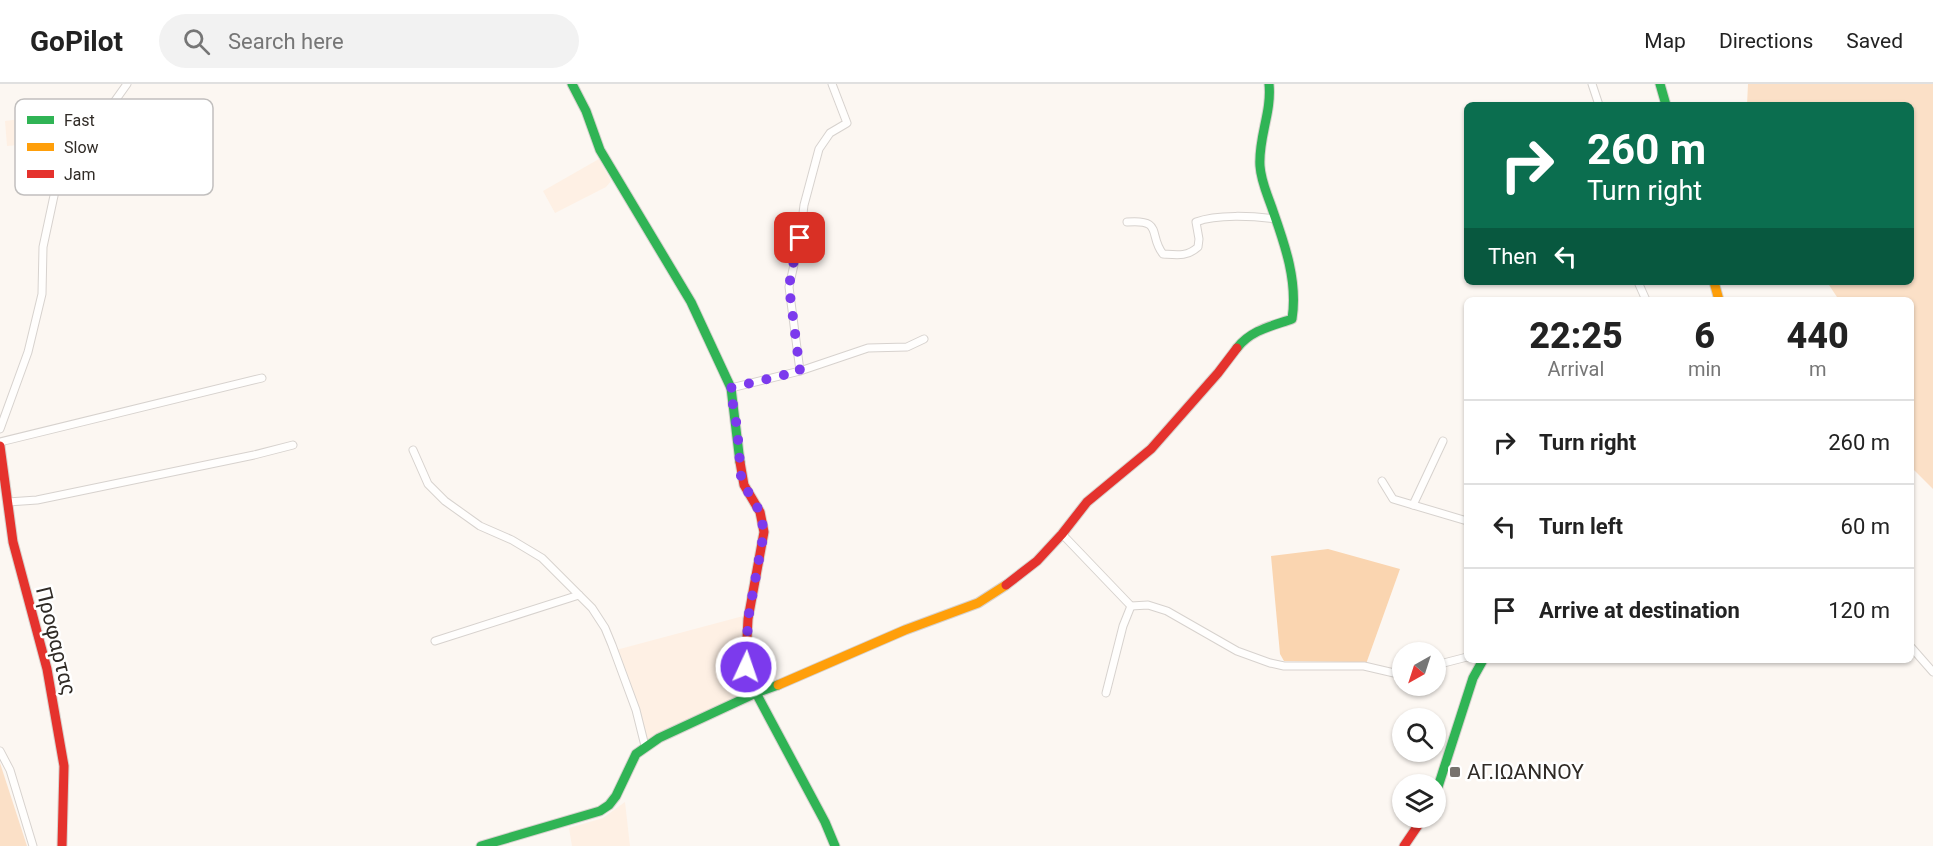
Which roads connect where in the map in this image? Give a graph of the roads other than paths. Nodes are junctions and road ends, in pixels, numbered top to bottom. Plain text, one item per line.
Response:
1 (127, 84) edge
2 (572, 84) edge
3 (832, 84) edge
4 (1269, 84) edge
5 (1592, 84) edge
6 (1660, 84) edge
7 (116, 99) edge
8 (1598, 102) edge
9 (1665, 102) edge
10 (54, 195) edge
11 (1276, 219) junction
12 (1127, 222) dead end
13 (924, 339) dead end
14 (800, 371) junction
15 (262, 378) dead end
16 (730, 388) junction
17 (0, 429) edge
18 (1443, 441) dead end
19 (0, 444) edge
20 (293, 445) dead end
21 (414, 450) dead end
22 (1382, 481) dead end
23 (8, 502) junction
24 (1413, 505) junction
25 (1464, 520) edge
26 (1062, 534) junction
27 (579, 595) junction
28 (1131, 606) junction
29 (435, 641) dead end
30 (1914, 650) edge
31 (1464, 658) edge
32 (1446, 662) edge
33 (1481, 663) edge
34 (1933, 672) edge
35 (1392, 673) edge
36 (756, 693) junction
37 (1106, 693) dead end
38 (645, 747) junction
39 (0, 751) edge
40 (1442, 774) edge
41 (1416, 828) edge
42 (33, 846) edge
43 (62, 846) edge
44 (481, 846) edge
45 (835, 846) edge
46 (1404, 846) edge

1 - 7 street
2 - 16 street
3 - 14 street
4 - 11 street
5 - 8 street
6 - 9 street
10 - 17 street
11 - 12 street
11 - 26 street
13 - 14 street
14 - 16 street
15 - 19 street
16 - 36 street
18 - 24 street
19 - 23 street, Προφαρτας
20 - 23 street
21 - 27 street
22 - 24 street
23 - 43 street, Προφαρτας
24 - 25 street
26 - 28 street
26 - 36 street
27 - 29 street
27 - 38 street
28 - 35 street
28 - 37 street
30 - 34 street
31 - 32 street
33 - 40 street
36 - 38 street
36 - 45 street
38 - 44 street
39 - 42 street
41 - 46 street

